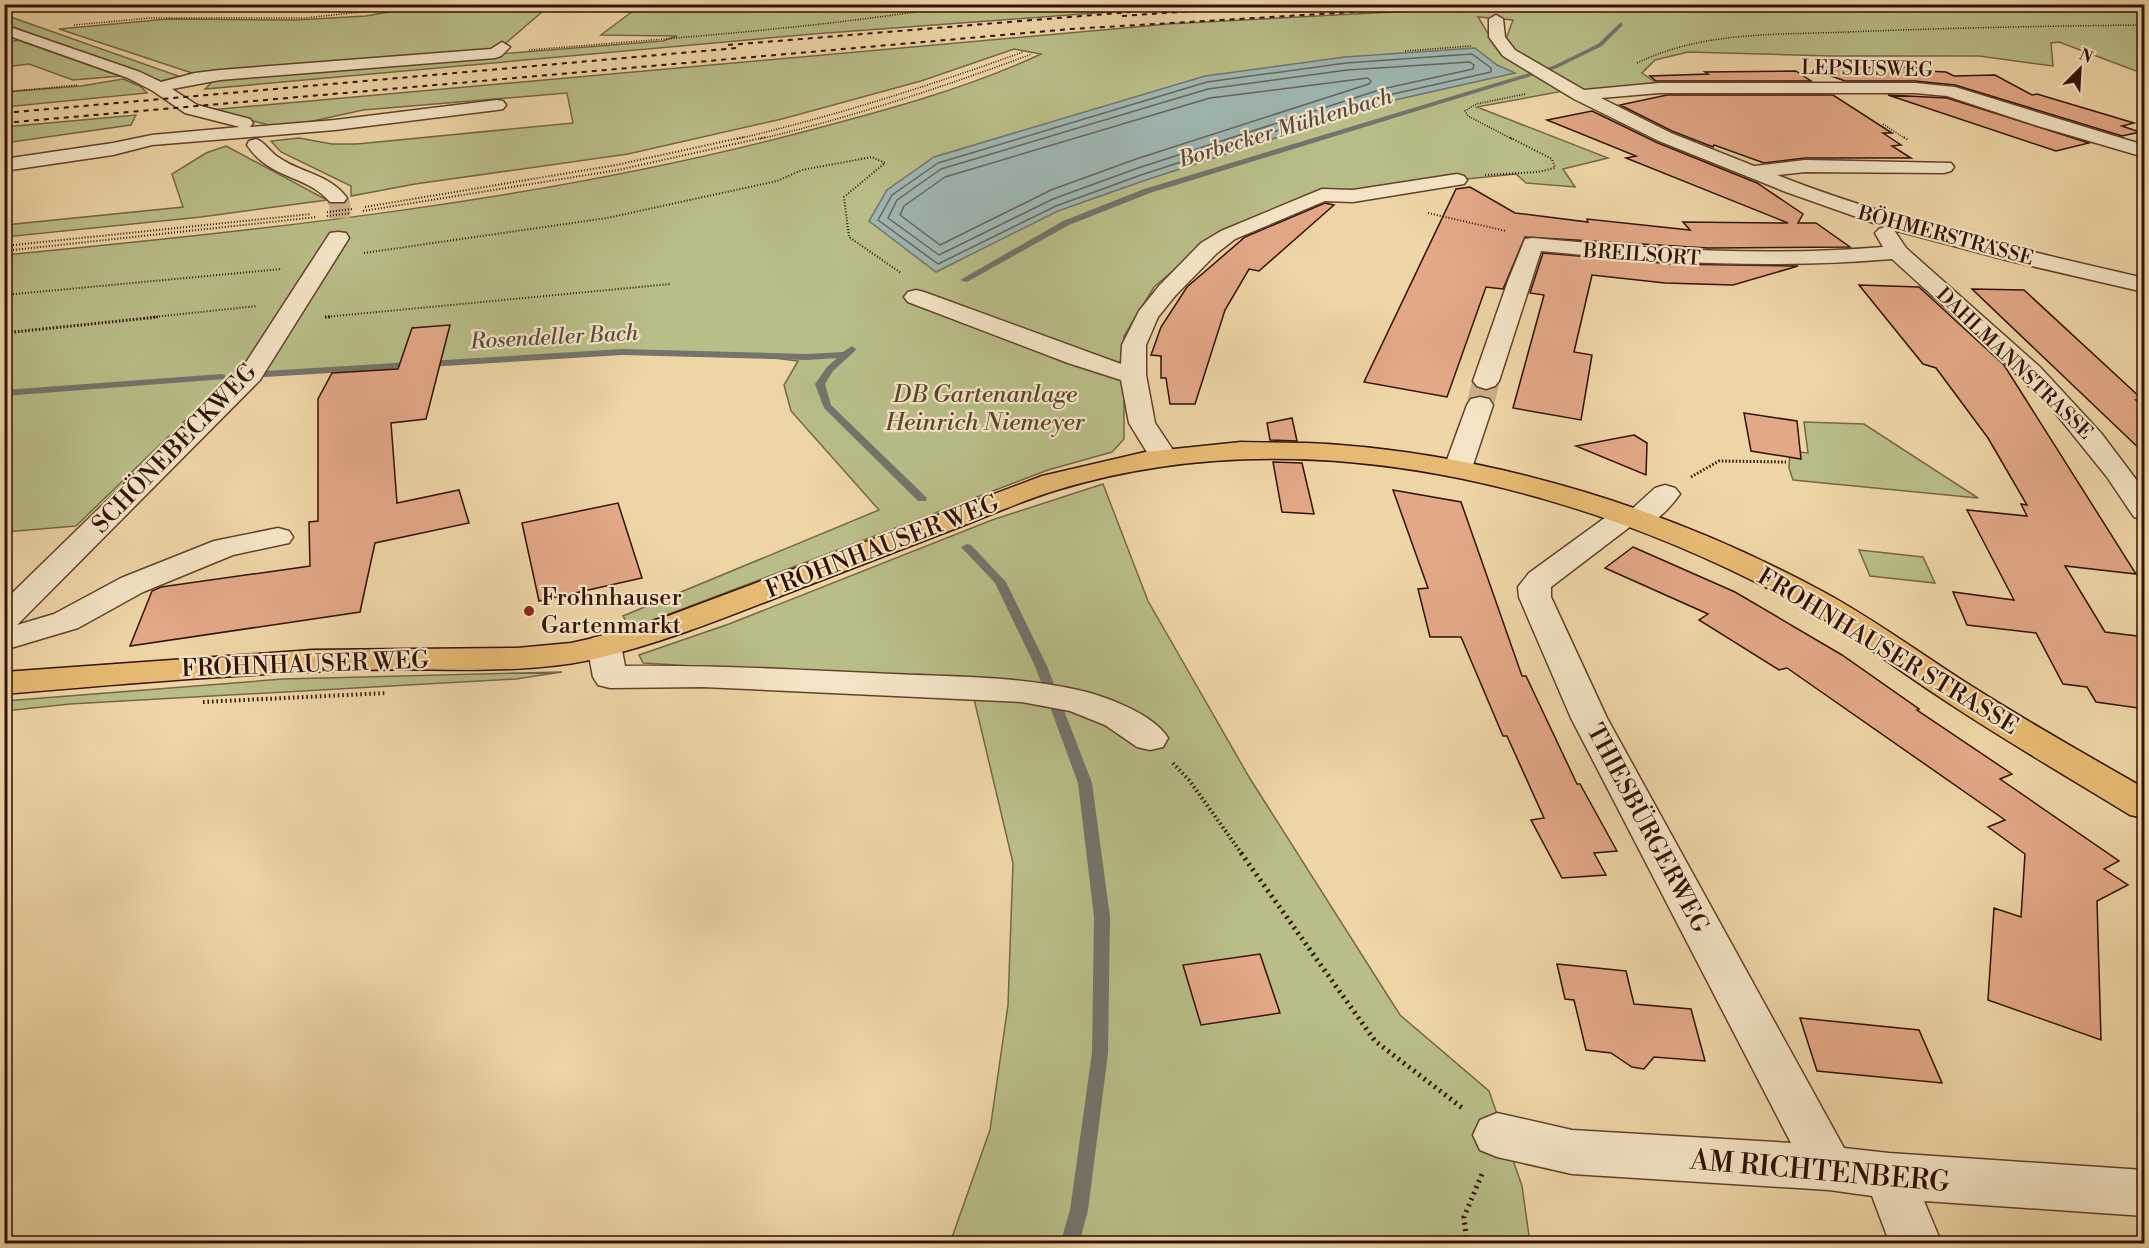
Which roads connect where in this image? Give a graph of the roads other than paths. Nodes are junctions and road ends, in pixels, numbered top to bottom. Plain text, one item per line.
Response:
1 (1496, 19) tunnel mouth
2 (4, 29) edge
3 (498, 50) road end
4 (159, 87) junction
5 (1566, 87) junction
6 (182, 104) junction
7 (497, 105) dead end
8 (152, 140) junction
9 (2145, 151) edge
10 (4, 165) edge
11 (1944, 167) dead end
12 (1752, 172) junction
13 (1457, 180) dead end
14 (339, 210) tunnel mouth
15 (1882, 220) junction
16 (1897, 252) junction
17 (328, 255) tunnel mouth
18 (2145, 285) edge
19 (911, 287) road end
20 (1133, 375) junction
21 (1163, 456) junction
22 (1458, 468) junction
23 (1665, 494) road end
24 (2145, 511) edge
25 (1632, 517) junction
26 (278, 537) dead end
27 (4, 620) edge
28 (4, 640) edge
29 (604, 645) junction
30 (4, 683) edge
31 (1150, 738) road end
32 (2145, 805) edge
33 (1497, 1135) road end
34 (1829, 1168) junction
35 (1889, 1176) junction
36 (2145, 1193) edge
37 (1916, 1244) edge

1 - 5 street, BÖHMERSTRASSE
2 - 4 street
3 - 4 street
4 - 6 street
5 - 9 street, LEPSIUSWEG
5 - 12 street, BÖHMERSTRASSE
6 - 8 street
6 - 14 street
7 - 8 street
8 - 10 street
11 - 12 street, BÖHMERSTRASSE
12 - 15 street, BÖHMERSTRASSE
13 - 20 street
15 - 16 street, DAHLMANNSTRASSE
15 - 18 street, BÖHMERSTRASSE
16 - 22 street, BREILSORT
16 - 24 street, DAHLMANNSTRASSE
17 - 27 street, SCHÖNEBECKWEG
19 - 20 street
20 - 21 street
21 - 22 main road, FROHNHAUSER STRASSE
21 - 29 main road, FROHNHAUSER WEG
22 - 25 main road, FROHNHAUSER STRASSE
23 - 25 street, THIESBÜRGERWEG
25 - 32 main road, FROHNHAUSER STRASSE
25 - 34 street, THIESBÜRGERWEG
26 - 28 street
29 - 30 main road, FROHNHAUSER WEG
29 - 31 street
33 - 34 street, AM RICHTENBERG
34 - 35 street, AM RICHTENBERG
35 - 36 street, AM RICHTENBERG
35 - 37 street

